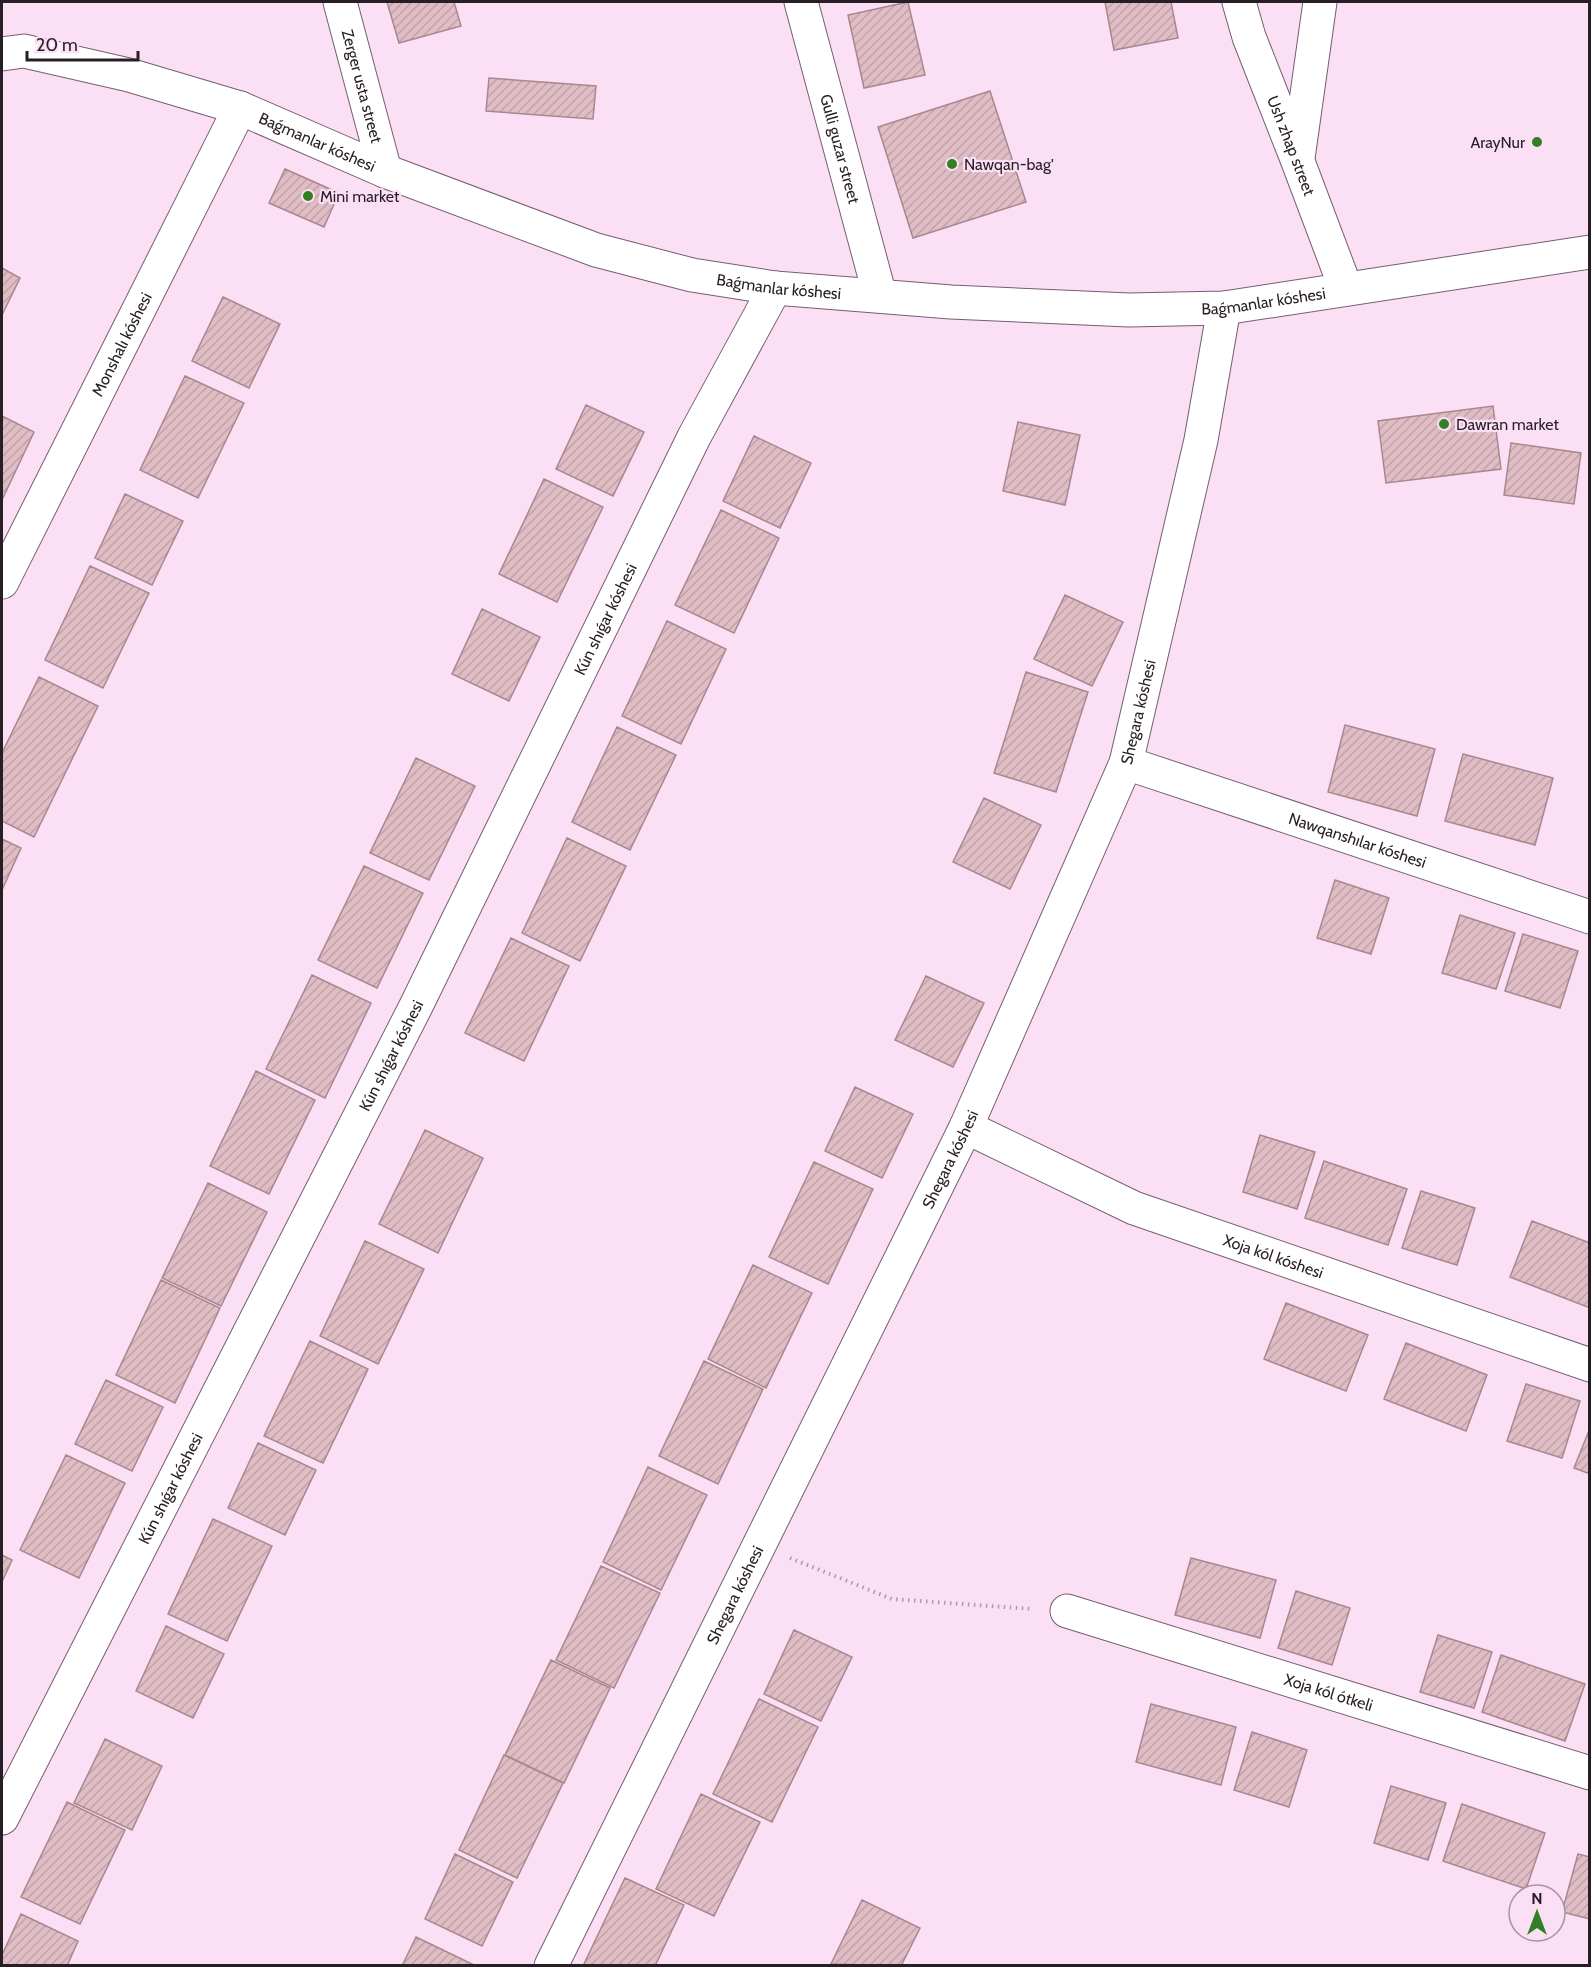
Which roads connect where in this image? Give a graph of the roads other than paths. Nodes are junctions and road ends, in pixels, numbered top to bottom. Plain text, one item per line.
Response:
1 (340, 2) edge
2 (801, 2) edge
3 (1239, 2) edge
4 (1320, 2) edge
5 (2, 54) edge
6 (240, 108) junction
7 (1297, 159) junction
8 (385, 171) junction
9 (1590, 252) edge
10 (776, 288) junction
11 (1346, 289) junction
12 (879, 296) junction
13 (1224, 308) junction
14 (2, 582) edge
15 (1126, 763) junction
16 (1590, 917) edge
17 (966, 1127) junction
18 (1590, 1365) edge
19 (1068, 1611) road end
20 (1590, 1773) edge
21 (2, 1818) edge
22 (551, 1965) edge

1 - 8 street, Zerger usta street
2 - 12 street, Gulli guzar street
3 - 7 street, Ush zhap street
4 - 7 street
5 - 6 street, Baǵmanlar kóshesi
6 - 8 street, Baǵmanlar kóshesi
6 - 14 street, Monshalı kóshesi
7 - 11 street, Ush zhap street
8 - 10 street, Baǵmanlar kóshesi
9 - 11 street, Baǵmanlar kóshesi
10 - 12 street, Baǵmanlar kóshesi
10 - 21 street, Kún shıǵar kóshesi
11 - 13 street, Baǵmanlar kóshesi
12 - 13 street, Baǵmanlar kóshesi
13 - 15 street, Shegara kóshesi
15 - 16 street, Nawqanshılar kóshesi
15 - 17 street, Shegara kóshesi
17 - 18 street, Xoja kól kóshesi
17 - 22 street, Shegara kóshesi
19 - 20 street, Xoja kól ótkeli

